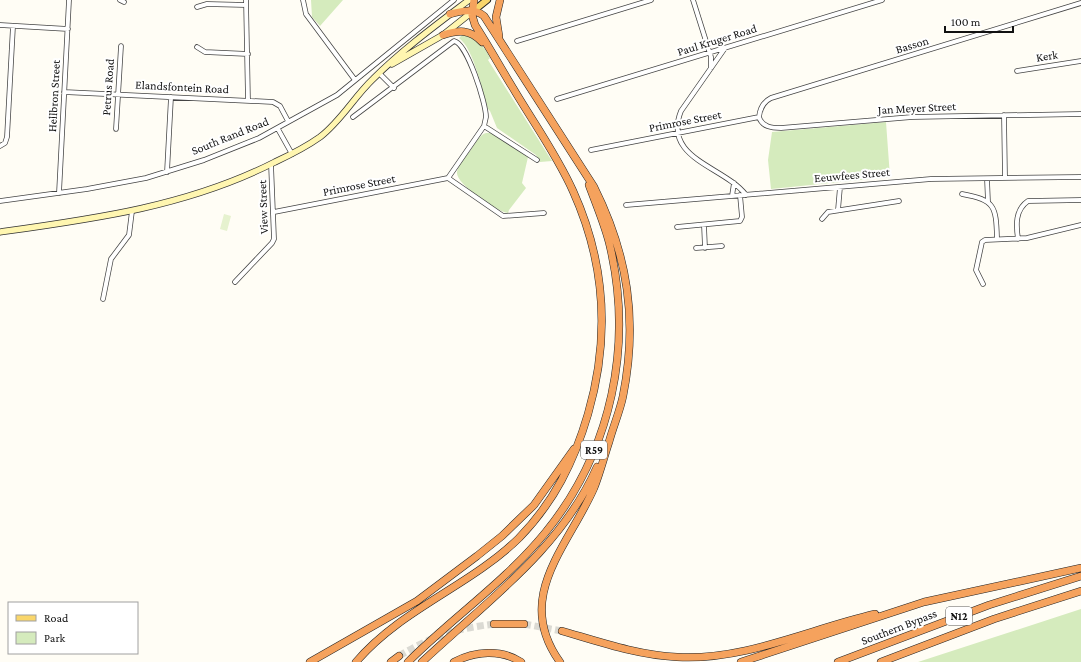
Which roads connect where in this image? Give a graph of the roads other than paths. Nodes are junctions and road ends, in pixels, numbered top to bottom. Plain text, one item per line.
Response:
1 (69, 0) edge
2 (304, 0) edge
3 (454, 0) edge
4 (469, 0) edge
5 (474, 0) edge
6 (487, 0) edge
7 (500, 0) edge
8 (650, 0) edge
9 (693, 0) edge
10 (882, 0) edge
11 (246, 2) edge
12 (1081, 3) edge
13 (197, 7) dead end
14 (472, 12) junction
15 (450, 14) junction
16 (0, 25) edge
17 (13, 26) junction
18 (68, 29) junction
19 (443, 35) junction
20 (517, 41) dead end
21 (500, 42) junction
22 (121, 46) dead end
23 (198, 47) dead end
24 (725, 48) junction
25 (490, 49) junction
26 (709, 53) junction
27 (248, 54) junction
28 (1081, 60) edge
29 (385, 68) junction
30 (711, 68) junction
31 (1017, 71) dead end
32 (379, 73) junction
33 (355, 80) junction
34 (394, 88) junction
35 (64, 92) junction
36 (118, 94) junction
37 (171, 97) junction
38 (557, 98) dead end
39 (248, 101) junction
40 (1081, 114) edge
41 (1004, 115) junction
42 (353, 117) dead end
43 (759, 117) junction
44 (288, 122) junction
45 (484, 126) junction
46 (116, 129) dead end
47 (278, 129) junction
48 (678, 133) junction
49 (1, 146) edge
50 (591, 150) dead end
51 (292, 154) junction
52 (537, 160) dead end
53 (271, 164) junction
54 (167, 172) junction
55 (585, 174) junction
56 (1081, 177) edge
57 (448, 178) junction
58 (1005, 178) junction
59 (988, 180) junction
60 (734, 183) junction
61 (840, 187) junction
62 (59, 193) junction
63 (962, 194) dead end
64 (740, 195) junction
65 (746, 195) junction
66 (732, 196) junction
67 (1081, 200) edge
68 (0, 201) edge
69 (899, 201) dead end
70 (988, 202) junction
71 (626, 205) dead end
72 (838, 210) junction
73 (132, 211) junction
74 (274, 212) junction
75 (544, 213) dead end
76 (822, 220) dead end
77 (704, 225) junction
78 (1081, 225) edge
79 (677, 227) dead end
80 (0, 232) edge
81 (997, 238) junction
82 (1018, 238) junction
83 (722, 246) dead end
84 (696, 248) dead end
85 (705, 248) junction
86 (235, 282) dead end
87 (983, 284) dead end
88 (103, 299) dead end
89 (576, 447) junction
90 (605, 453) junction
91 (1081, 568) edge
92 (1081, 576) edge
93 (1081, 591) edge
94 (892, 612) junction
95 (494, 624) tunnel mouth
96 (524, 624) tunnel mouth
97 (562, 631) tunnel mouth
98 (399, 656) tunnel mouth
99 (310, 662) edge
100 (356, 662) edge
101 (391, 662) edge
102 (408, 662) edge
103 (422, 662) edge
104 (454, 662) edge
105 (521, 662) edge
106 (560, 662) edge
107 (741, 662) edge
108 (838, 662) edge
109 (881, 662) edge

1 - 18 street, Hellbron Street
2 - 33 street
3 - 33 street, South Rand Road
4 - 15 main road
5 - 14 highway
6 - 14 main road
7 - 21 highway
8 - 20 street
9 - 26 street
10 - 24 street, Paul Kruger Road
11 - 13 street
11 - 27 street
12 - 43 street, Basson
14 - 15 highway
14 - 19 main road
14 - 21 highway
14 - 25 highway
15 - 29 main road
16 - 17 street
17 - 18 street
17 - 49 street
18 - 35 street, Hellbron Street
19 - 25 highway
19 - 29 main road
21 - 55 highway, R59
22 - 36 street, Petrus Road
23 - 27 street
24 - 26 street, Paul Kruger Road
24 - 30 street
25 - 89 highway, R59
26 - 30 street
26 - 38 street, Paul Kruger Road
27 - 39 street
28 - 31 street, Kerk
29 - 32 main road
30 - 48 street
32 - 34 street
32 - 51 main road
33 - 44 street, South Rand Road
34 - 42 street
34 - 45 street
35 - 36 street, Elandsfontein Road
35 - 62 street, Hellbron Street
36 - 37 street, Elandsfontein Road
36 - 46 street, Petrus Road
37 - 39 street, Elandsfontein Road
37 - 54 street
39 - 44 street, Elandsfontein Road
40 - 41 street, Jan Meyer Street
41 - 43 street, Jan Meyer Street
41 - 58 street
43 - 48 street, Primrose Street
44 - 47 street, South Rand Road
45 - 52 street
45 - 57 street
47 - 51 street
47 - 54 street, South Rand Road
48 - 50 street, Primrose Street
48 - 60 street
51 - 53 main road
53 - 73 main road
53 - 74 street, View Street
54 - 62 street, South Rand Road
55 - 90 highway
55 - 102 highway, R59
56 - 58 street, Eeuwfees Street
57 - 74 street, Primrose Street
57 - 75 street
58 - 59 street, Eeuwfees Street
59 - 61 street, Eeuwfees Street
59 - 70 street
60 - 65 street
60 - 66 street
61 - 65 street, Eeuwfees Street
61 - 72 street
62 - 68 street, South Rand Road
63 - 70 street
64 - 65 street, Eeuwfees Street
64 - 66 street, Eeuwfees Street
64 - 77 street
66 - 71 street, Eeuwfees Street
67 - 82 street
69 - 72 street
70 - 81 street
72 - 76 street
73 - 80 main road
73 - 88 street
74 - 86 street, View Street
77 - 79 street
77 - 85 street
78 - 82 street
81 - 82 street
81 - 87 street
83 - 85 street
84 - 85 street
89 - 99 highway
89 - 100 highway, R59
90 - 103 highway
90 - 106 highway
91 - 94 highway
92 - 108 highway, Southern Bypass / N12
93 - 109 highway, N12
94 - 97 highway
94 - 107 highway
95 - 96 highway
98 - 101 highway
104 - 105 highway

